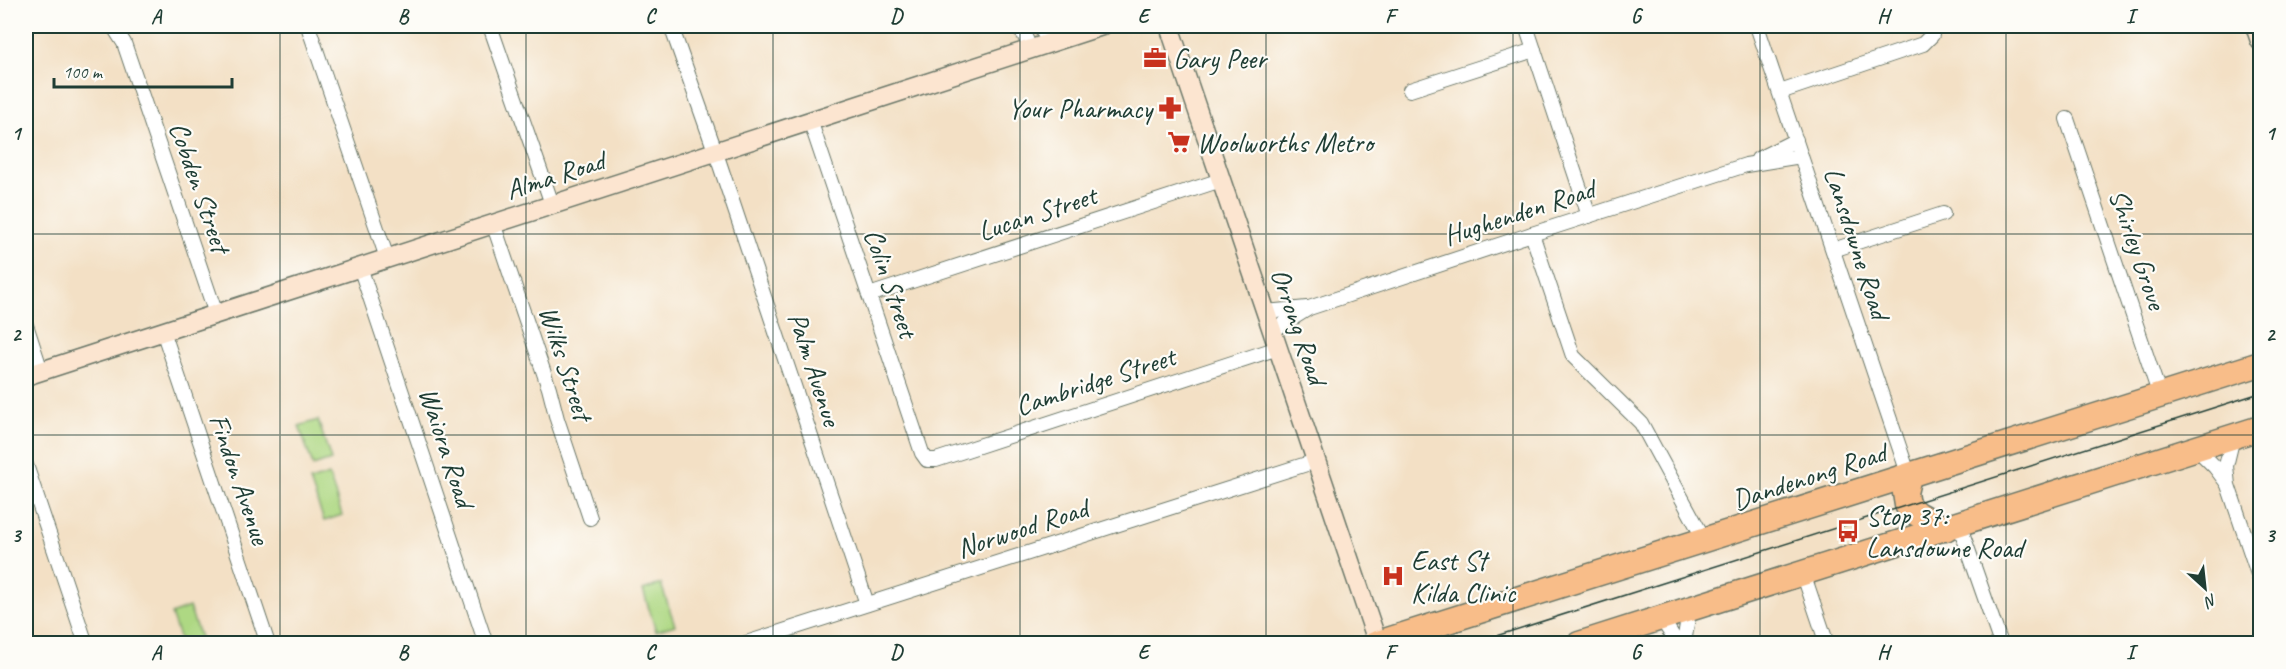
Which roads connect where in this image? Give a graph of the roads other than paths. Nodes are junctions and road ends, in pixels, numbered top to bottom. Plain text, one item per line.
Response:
1 (112, 26) edge
2 (122, 26) edge
3 (308, 26) edge
4 (490, 26) edge
5 (671, 26) edge
6 (1015, 26) edge
7 (1039, 26) edge
8 (1102, 26) edge
9 (1169, 26) edge
10 (1526, 26) edge
11 (1757, 26) edge
12 (1932, 26) edge
13 (2255, 26) edge
14 (2260, 41) edge
15 (1050, 42) junction
16 (124, 44) junction
17 (1030, 49) junction
18 (1534, 50) junction
19 (1410, 90) dead end
20 (1780, 92) junction
21 (2067, 119) dead end
22 (810, 120) junction
23 (1796, 140) junction
24 (715, 151) junction
25 (1802, 156) junction
26 (1746, 165) junction
27 (1221, 180) junction
28 (552, 204) junction
29 (1943, 214) dead end
30 (1589, 216) junction
31 (493, 224) junction
32 (1532, 234) junction
33 (1833, 250) junction
34 (387, 258) junction
35 (360, 267) junction
36 (869, 295) junction
37 (1309, 308) junction
38 (1266, 312) junction
39 (216, 314) junction
40 (26, 325) edge
41 (163, 331) junction
42 (1275, 339) junction
43 (2260, 364) edge
44 (33, 373) edge
45 (2160, 396) junction
46 (2260, 428) edge
47 (2233, 437) junction
48 (2197, 449) junction
49 (927, 460) joint
50 (1316, 461) junction
51 (26, 465) edge
52 (1909, 476) junction
53 (2228, 485) junction
54 (590, 518) dead end
55 (1952, 526) junction
56 (1705, 541) junction
57 (1803, 573) junction
58 (2260, 580) edge
59 (867, 604) junction
60 (1689, 609) junction
61 (1661, 618) junction
62 (1377, 643) edge
63 (86, 644) edge
64 (268, 644) edge
65 (486, 644) edge
66 (743, 644) edge
67 (1580, 644) edge
68 (1678, 644) edge
69 (1684, 644) edge
70 (1827, 644) edge
71 (2001, 644) edge

1 - 16 street, Cobden Street
2 - 16 street, Cobden Street
3 - 34 street
4 - 28 street
5 - 24 street, Palm Avenue
6 - 17 street
7 - 15 street
8 - 15 street, Alma Road
9 - 27 street, Orrong Road
10 - 18 street
11 - 20 street, Lansdowne Road
12 - 20 street
13 - 14 street
15 - 17 street, Alma Road
16 - 39 street, Cobden Street
17 - 22 street, Alma Road
18 - 19 street
18 - 30 street
20 - 23 street, Lansdowne Road
21 - 45 street, Shirley Grove
22 - 24 street, Alma Road
22 - 36 street, Colin Street
23 - 25 street, Lansdowne Road
23 - 26 street, Hughenden Road
24 - 28 street, Alma Road
24 - 59 street, Palm Avenue
25 - 26 street, Hughenden Road
25 - 33 street, Lansdowne Road
26 - 30 street, Hughenden Road
27 - 36 street, Lucan Street
27 - 38 street, Orrong Road
28 - 31 street, Alma Road
29 - 33 street
30 - 32 street, Hughenden Road
31 - 34 street, Alma Road
31 - 54 street, Wilks Street
32 - 37 street, Hughenden Road
32 - 56 street
33 - 52 street, Lansdowne Road
34 - 35 street, Alma Road
35 - 39 street, Alma Road
35 - 65 street, Waiora Road
36 - 49 street, Colin Street
37 - 38 street, Hughenden Road
37 - 42 street, Hughenden Road
38 - 42 street, Orrong Road
39 - 41 street, Alma Road
40 - 44 street
41 - 44 street, Alma Road
41 - 64 street, Findon Avenue
42 - 49 street, Cambridge Street
42 - 50 street, Orrong Road
43 - 45 highway, Dandenong Road
45 - 52 highway, Dandenong Road
46 - 47 highway
47 - 48 highway
47 - 53 street
48 - 53 street
48 - 55 highway
50 - 59 street, Norwood Road
50 - 62 street, Orrong Road
51 - 63 street
52 - 55 highway
52 - 56 highway, Dandenong Road
53 - 58 street
55 - 57 highway
55 - 71 street
56 - 62 highway, Dandenong Road
57 - 60 highway
57 - 70 street
59 - 66 street, Norwood Road
60 - 61 highway
60 - 69 street
61 - 67 highway
61 - 68 street

